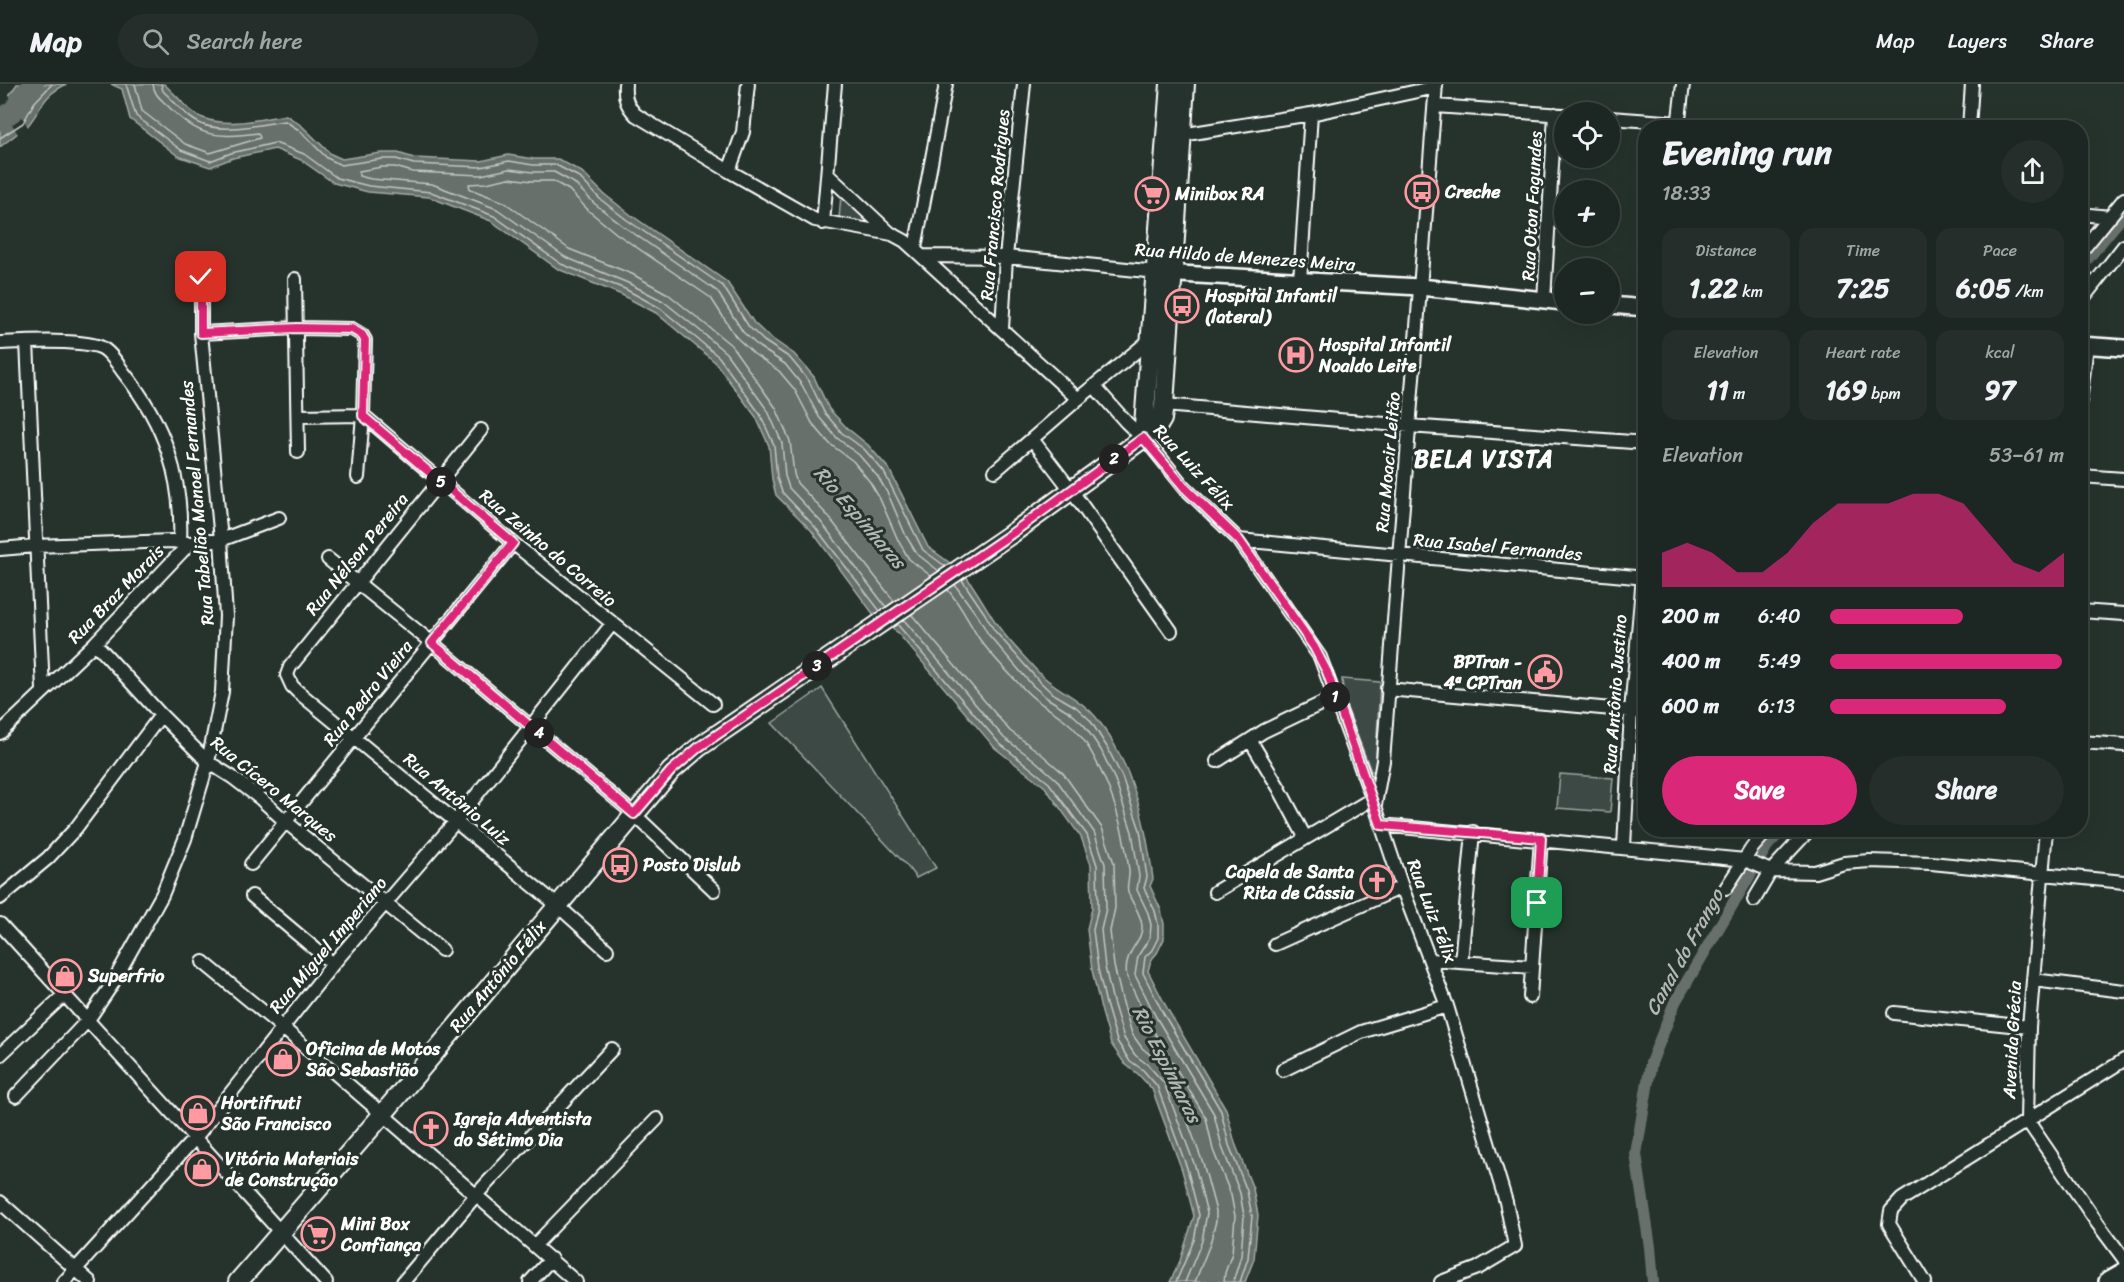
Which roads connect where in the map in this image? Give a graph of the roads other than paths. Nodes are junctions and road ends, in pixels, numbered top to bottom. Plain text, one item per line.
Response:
1 (748, 84) edge
2 (835, 84) edge
3 (946, 84) edge
4 (1024, 84) edge
5 (1170, 84) edge
6 (1185, 84) edge
7 (1683, 84) edge
8 (1972, 84) edge
9 (1436, 86) edge
10 (624, 90) edge
11 (1435, 106) junction
12 (1311, 114) junction
13 (1554, 115) edge
14 (1620, 119) edge
15 (1679, 120) edge
16 (1970, 120) edge
17 (1638, 121) edge
18 (1181, 135) junction
19 (1555, 168) edge
20 (729, 171) junction
21 (828, 176) junction
22 (2124, 199) edge
23 (2088, 215) edge
24 (2109, 217) junction
25 (823, 223) junction
26 (892, 234) junction
27 (2088, 243) edge
28 (2124, 246) edge
29 (919, 252) junction
30 (1006, 257) junction
31 (1165, 273) junction
32 (201, 277) dead end
33 (295, 279) dead end
34 (1300, 281) junction
35 (1420, 287) junction
36 (2088, 292) edge
37 (1544, 300) junction
38 (1554, 301) edge
39 (1620, 306) edge
40 (1638, 307) edge
41 (297, 328) junction
42 (1002, 329) junction
43 (201, 333) junction
44 (1150, 340) junction
45 (27, 342) junction
46 (0, 343) edge
47 (2088, 345) edge
48 (2124, 348) edge
49 (1094, 386) junction
50 (1078, 399) junction
51 (1164, 405) junction
52 (299, 416) junction
53 (363, 416) junction
54 (1409, 426) junction
55 (481, 430) dead end
56 (1143, 438) junction
57 (1032, 440) junction
58 (1638, 441) edge
59 (298, 452) dead end
60 (995, 471) dead end
61 (358, 477) dead end
62 (2088, 477) edge
63 (2124, 479) edge
64 (440, 481) junction
65 (1071, 490) junction
66 (279, 518) dead end
67 (221, 540) junction
68 (1239, 540) junction
69 (185, 543) junction
70 (513, 543) junction
71 (35, 546) junction
72 (0, 549) edge
73 (1397, 556) junction
74 (328, 559) dead end
75 (1638, 577) edge
76 (357, 583) junction
77 (2088, 612) edge
78 (2124, 614) edge
79 (612, 624) junction
80 (1171, 631) dead end
81 (1638, 635) edge
82 (95, 643) junction
83 (432, 643) junction
84 (287, 675) joint
85 (1388, 689) junction
86 (44, 690) junction
87 (1335, 697) junction
88 (713, 704) dead end
89 (1630, 711) junction
90 (1638, 712) edge
91 (161, 714) junction
92 (531, 727) junction
93 (0, 733) edge
94 (355, 737) junction
95 (1250, 740) junction
96 (2088, 743) edge
97 (2124, 745) edge
98 (1217, 760) dead end
99 (208, 762) junction
100 (1373, 802) junction
101 (634, 814) junction
102 (456, 820) junction
103 (286, 822) junction
104 (1381, 825) junction
105 (1473, 832) junction
106 (1305, 837) junction
107 (1763, 837) edge
108 (1802, 837) edge
109 (2046, 837) edge
110 (1541, 838) junction
111 (1624, 847) junction
112 (1748, 861) junction
113 (251, 864) dead end
114 (1768, 871) junction
115 (2043, 875) junction
116 (2124, 882) edge
117 (1402, 887) junction
118 (1726, 888) dead end
119 (714, 890) dead end
120 (1215, 891) dead end
121 (252, 896) dead end
122 (0, 898) edge
123 (1754, 900) dead end
124 (386, 903) junction
125 (557, 905) junction
126 (0, 924) edge
127 (1275, 944) dead end
128 (442, 950) dead end
129 (607, 950) dead end
130 (1431, 960) junction
131 (203, 962) dead end
132 (1461, 962) junction
133 (333, 964) junction
134 (1532, 967) junction
135 (2033, 981) junction
136 (2124, 991) edge
137 (64, 995) junction
138 (1530, 997) dead end
139 (1447, 1006) junction
140 (1894, 1013) dead end
141 (88, 1020) junction
142 (2029, 1027) junction
143 (283, 1028) junction
144 (612, 1049) dead end
145 (0, 1055) edge
146 (2124, 1060) edge
147 (1283, 1070) dead end
148 (16, 1096) dead end
149 (382, 1115) junction
150 (657, 1119) dead end
151 (2027, 1120) junction
152 (195, 1138) junction
153 (476, 1195) junction
154 (0, 1202) edge
155 (280, 1233) junction
156 (536, 1245) junction
157 (551, 1259) junction
158 (2124, 1259) edge
159 (76, 1269) junction
160 (2124, 1274) edge
161 (64, 1282) edge
162 (90, 1282) edge
163 (238, 1282) edge
164 (326, 1282) edge
165 (403, 1282) edge
166 (530, 1282) edge
167 (576, 1282) edge
168 (1441, 1282) edge
169 (1925, 1282) edge
170 (2110, 1282) edge

1 - 20 street
2 - 21 street
3 - 29 street
4 - 30 street, Rua Francisco Rodrigues
5 - 31 main road
6 - 18 main road
7 - 15 street
8 - 16 street
9 - 11 street, Rua Moacir Leitão
9 - 12 street
10 - 20 street
11 - 13 street
11 - 35 street, Rua Moacir Leitão
12 - 18 street
12 - 34 street
14 - 17 street
18 - 31 main road
19 - 37 street, Rua Oton Fagundes
20 - 25 street
21 - 25 street
21 - 26 street
22 - 24 street
23 - 24 street
24 - 27 street
25 - 26 street
26 - 29 street
28 - 36 street
29 - 30 street, Rua Hildo de Menezes Meira
29 - 42 street
30 - 31 street, Rua Hildo de Menezes Meira
30 - 42 street, Rua Francisco Rodrigues
31 - 34 street, Rua Hildo de Menezes Meira
31 - 44 main road
31 - 51 main road, Rua Antônio Félix
32 - 43 street, Rua Tabelião Manoel Fernandes
33 - 41 street
34 - 35 street, Rua Hildo de Menezes Meira
35 - 37 street, Rua Hildo de Menezes Meira
35 - 54 street, Rua Moacir Leitão
37 - 38 street, Rua Hildo de Menezes Meira
39 - 40 street
41 - 43 street
41 - 52 street
41 - 53 street
42 - 50 street
43 - 67 street, Rua Tabelião Manoel Fernandes
44 - 49 street
44 - 56 main road
45 - 46 street
45 - 69 street, Rua Tabelião Manoel Fernandes
45 - 71 street
47 - 48 street
49 - 50 street
49 - 56 street, Rua Luiz Félix
50 - 57 street
51 - 54 street
51 - 56 main road, Rua Antônio Félix
52 - 53 street
52 - 59 street
53 - 61 street
53 - 64 street, Rua Zeinho do Correio
54 - 58 street
54 - 73 street, Rua Moacir Leitão
55 - 64 street, Rua Nélson Pereira
56 - 65 main road, Rua Antônio Félix
56 - 68 street, Rua Luiz Félix
57 - 60 street
57 - 65 street
62 - 63 street
64 - 70 street, Rua Zeinho do Correio
64 - 76 street, Rua Nélson Pereira
65 - 80 street
65 - 101 main road, Rua Antônio Félix
66 - 67 street, Rua Braz Morais
67 - 69 street, Rua Braz Morais
67 - 99 street, Rua Tabelião Manoel Fernandes
68 - 73 street, Rua Isabel Fernandes
68 - 87 street, Rua Luiz Félix
69 - 71 street
69 - 82 street, Rua Braz Morais
70 - 79 street, Rua Zeinho do Correio
70 - 83 street, Rua Pedro Vieira
71 - 72 street
71 - 86 street
73 - 75 street, Rua Isabel Fernandes
73 - 85 street, Rua Moacir Leitão
74 - 76 street
76 - 83 street
76 - 84 street, Rua Nélson Pereira
77 - 78 street
79 - 88 street, Rua Zeinho do Correio
79 - 92 street, Rua Miguel Imperiano
81 - 89 street, Rua Antônio Justino
82 - 86 street, Rua Braz Morais
82 - 91 street, Rua Cícero Marques
83 - 92 street
83 - 94 street, Rua Pedro Vieira
84 - 94 street, Rua Antônio Luiz
85 - 89 street
85 - 100 street, Rua Moacir Leitão
86 - 93 street, Rua Braz Morais
87 - 95 street
87 - 100 street, Rua Luiz Félix
89 - 90 street
89 - 111 street, Rua Antônio Justino
91 - 99 street, Rua Cícero Marques
91 - 122 street
92 - 101 street
92 - 102 street, Rua Miguel Imperiano
94 - 102 street, Rua Antônio Luiz
94 - 103 street, Rua Pedro Vieira
95 - 98 street
95 - 106 street
96 - 97 street
99 - 103 street, Rua Cícero Marques
99 - 141 street, Rua Tabelião Manoel Fernandes
100 - 104 street, Rua Luiz Félix
100 - 106 street
101 - 119 street
101 - 125 main road, Rua Antônio Félix
102 - 124 street, Rua Miguel Imperiano
102 - 125 street, Rua Antônio Luiz
103 - 113 street, Rua Pedro Vieira
103 - 124 street, Rua Cícero Marques
104 - 105 street
104 - 117 street, Rua Luiz Félix
105 - 110 street
105 - 132 street
106 - 120 street
107 - 112 street
108 - 114 street
109 - 115 street, Avenida Grécia
110 - 111 street
110 - 134 street
111 - 112 street
112 - 114 street
112 - 118 street
114 - 115 street
114 - 123 street
115 - 116 street
115 - 135 street, Avenida Grécia
117 - 127 street
117 - 130 street, Rua Luiz Félix
121 - 133 street
124 - 128 street, Rua Cícero Marques
124 - 133 street, Rua Miguel Imperiano
125 - 129 street, Rua Antônio Luiz
125 - 149 main road, Rua Antônio Félix
126 - 137 street
130 - 132 street
130 - 139 street, Rua Luiz Félix
131 - 143 street
132 - 134 street
133 - 143 street, Rua Miguel Imperiano
134 - 138 street
135 - 136 street
135 - 142 street, Avenida Grécia
137 - 141 street
137 - 145 street
139 - 147 street
139 - 168 street, Rua Luiz Félix
140 - 142 street
141 - 148 street, Rua Tabelião Manoel Fernandes
141 - 152 street
142 - 151 street, Avenida Grécia
143 - 149 street
143 - 152 street, Rua Miguel Imperiano
144 - 153 street
146 - 151 street
149 - 153 street
149 - 155 main road, Rua Antônio Félix
150 - 156 street
151 - 158 street, Avenida Grécia
151 - 169 street
152 - 155 street
152 - 159 street, Rua Miguel Imperiano
153 - 156 street
153 - 165 street
154 - 159 street
155 - 163 main road, Rua Antônio Félix
155 - 164 street
156 - 157 street
157 - 166 street
157 - 167 street
159 - 161 street, Rua Miguel Imperiano
159 - 162 street
160 - 170 highway

